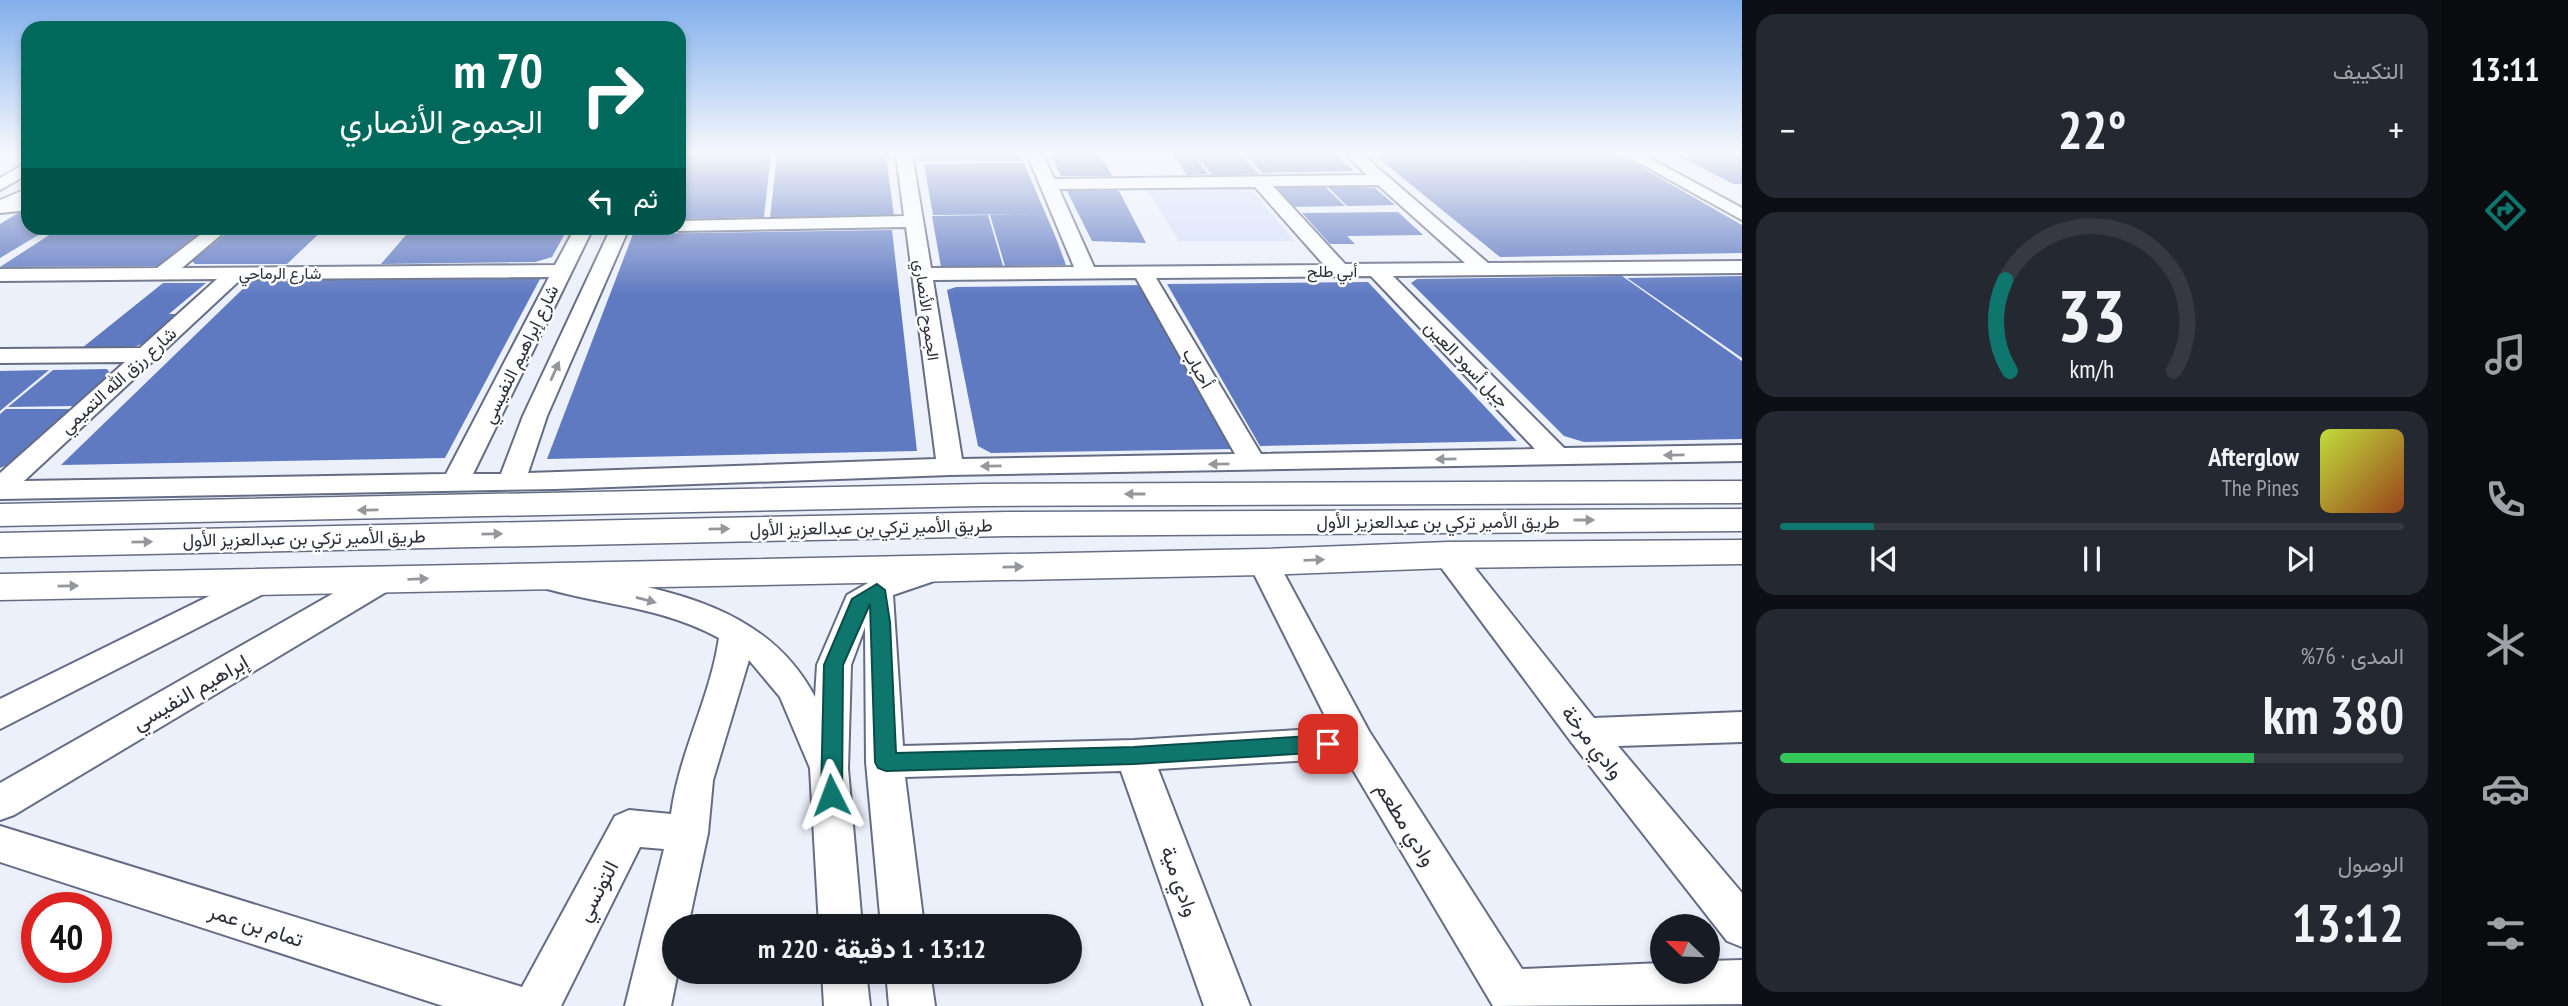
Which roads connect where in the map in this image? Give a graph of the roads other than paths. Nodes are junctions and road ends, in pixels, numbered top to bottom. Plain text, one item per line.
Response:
1 (911, 201) edge
2 (1055, 201) edge
3 (1277, 201) edge
4 (1406, 201) edge
5 (1718, 201) edge
6 (1742, 215) edge
7 (914, 221) junction
8 (686, 226) edge
9 (211, 235) edge
10 (579, 235) edge
11 (617, 235) edge
12 (1742, 267) edge
13 (1484, 270) junction
14 (1340, 271) junction
15 (1377, 271) junction
16 (560, 272) junction
17 (1143, 272) junction
18 (236, 273) junction
19 (599, 273) junction
20 (1087, 273) junction
21 (162, 274) junction
22 (922, 274) junction
23 (4, 277) edge
24 (145, 355) junction
25 (0, 356) edge
26 (535, 416) junction
27 (487, 424) junction
28 (1742, 453) edge
29 (1558, 457) junction
30 (1253, 463) junction
31 (950, 467) junction
32 (512, 480) junction
33 (456, 481) junction
34 (555, 481) junction
35 (308, 484) junction
36 (0, 489) edge
37 (1742, 492) edge
38 (981, 495) junction
39 (0, 505) edge
40 (0, 514) edge
41 (1742, 520) edge
42 (1256, 521) junction
43 (0, 545) edge
44 (1742, 552) edge
45 (1448, 555) junction
46 (1263, 562) junction
47 (946, 568) junction
48 (532, 575) junction
49 (262, 581) junction
50 (380, 581) junction
51 (0, 587) edge
52 (877, 590) junction
53 (728, 626) junction
54 (0, 715) edge
55 (1742, 727) edge
56 (1585, 733) junction
57 (1356, 742) junction
58 (1134, 755) junction
59 (886, 762) junction
60 (830, 769) junction
61 (0, 803) edge
62 (688, 833) junction
63 (0, 844) edge
64 (840, 914) edge
65 (902, 914) edge
66 (1742, 926) edge
67 (1742, 982) edge
68 (845, 984) edge
69 (909, 984) edge
70 (1515, 999) edge
71 (513, 1006) edge
72 (537, 1006) edge
73 (648, 1006) edge
74 (847, 1006) edge
75 (912, 1006) edge
76 (1227, 1006) edge

1 - 7 street, الجموح الأنصاري
2 - 20 street
3 - 14 street
4 - 13 street
5 - 6 street
7 - 8 street
7 - 22 street, الجموح الأنصاري
9 - 21 street
10 - 16 street, شارع إبراهيم النفيسي
11 - 19 street, شارع إبراهيم النفيسي
12 - 13 street, أبي طلح
13 - 15 street, أبي طلح
14 - 15 street, أبي طلح
14 - 17 street, أبي طلح
15 - 29 street, جبل أسود العين
16 - 18 street, شارع الرماحي
16 - 19 street, شارع الرماحي
16 - 27 street, شارع إبراهيم النفيسي
17 - 20 street, أبي طلح
17 - 30 street, أحباب
18 - 21 street, شارع الرماحي
18 - 24 street, شارع رزق الله التميمي
26 -> 19 street, شارع إبراهيم النفيسي
20 - 22 street, أبي طلح
21 - 23 street, شارع الرماحي
22 - 31 street, الجموح الأنصاري
24 - 25 street
24 - 36 street, شارع رزق الله التميمي
26 - 27 street
26 - 32 street, شارع إبراهيم النفيسي
27 - 33 street, شارع إبراهيم النفيسي
28 -> 29 street
29 -> 30 street
30 -> 31 street
31 - 34 street
32 - 33 street
32 - 34 street
33 - 35 street
34 - 38 street
35 - 36 street
35 - 39 street
37 -> 38 main road, طريق الأمير تركي بن عبدالعزيز الأول
38 -> 40 main road, طريق الأمير تركي بن عبدالعزيز الأول
42 -> 41 main road, طريق الأمير تركي بن عبدالعزيز الأول
43 -> 42 main road, طريق الأمير تركي بن عبدالعزيز الأول
42 - 48 main road
44 - 45 main road
46 -> 45 main road
45 - 56 street, وادي مرخة
47 -> 46 main road
46 - 57 street, وادي مطعم
47 - 48 main road
47 - 52 street
50 -> 48 main road
48 -> 53 street
49 - 50 main road
51 -> 49 main road
49 - 54 street
50 - 61 street, إبراهيم النفيسي
52 - 59 street
52 - 60 street
53 - 60 street
53 - 62 street
55 - 56 street
56 - 66 street, وادي مرخة
57 - 58 street
57 - 70 street, وادي مطعم
58 - 59 street
58 - 76 street, وادي مية
59 - 65 street
60 - 64 street
62 - 72 street, التونسي
62 - 73 street
63 - 71 street, تمام بن عمر
67 - 70 street
68 - 74 street
69 - 75 street

